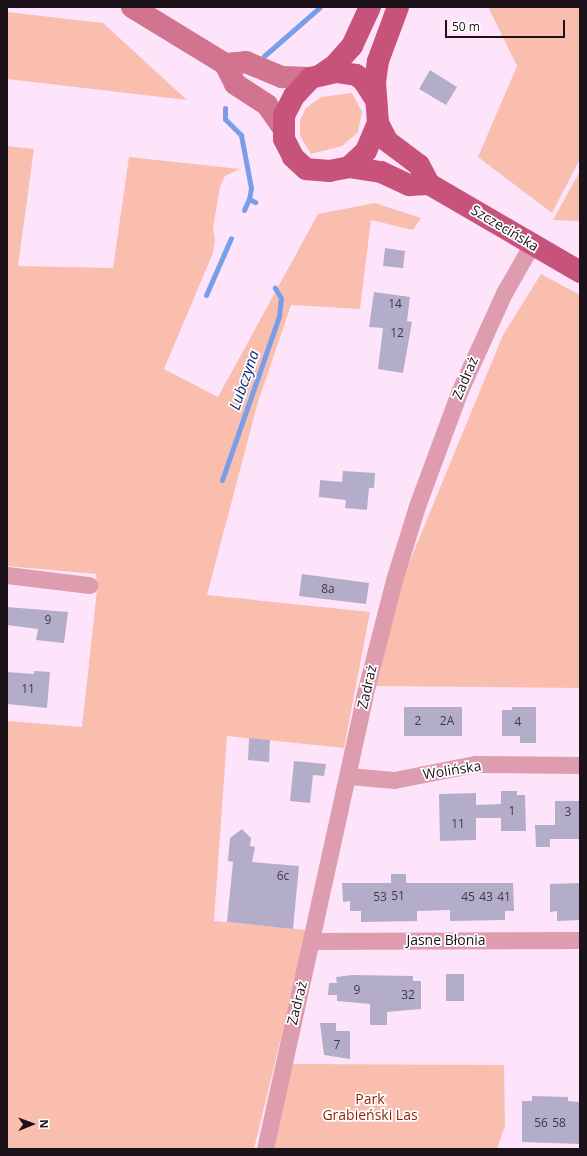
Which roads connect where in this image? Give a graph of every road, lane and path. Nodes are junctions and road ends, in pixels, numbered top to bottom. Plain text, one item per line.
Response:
1 (132, 7) edge
2 (370, 7) edge
3 (398, 7) edge
4 (225, 64) junction
5 (316, 76) junction
6 (376, 100) junction
7 (378, 123) junction
8 (283, 128) junction
9 (349, 167) junction
10 (429, 184) junction
11 (532, 244) junction
12 (580, 272) edge
13 (7, 575) edge
14 (89, 585) dead end
15 (580, 764) edge
16 (349, 776) junction
17 (580, 940) edge
18 (312, 941) junction
19 (265, 1149) edge

1 - 4 main road
2 - 5 main road
3 - 6 main road
4 - 5 main road
4 - 8 main road
5 - 6 main road
5 - 8 main road
6 - 7 main road
7 - 9 main road
7 - 10 main road
8 - 9 main road
9 - 10 main road
10 - 11 main road, Szczecińska
11 - 12 main road, Szczecińska
11 - 16 street, Zadraż
13 - 14 street
15 - 16 street, Wolińska
16 - 18 street, Zadraż
17 - 18 street, Jasne Błonia
18 - 19 street, Zadraż

